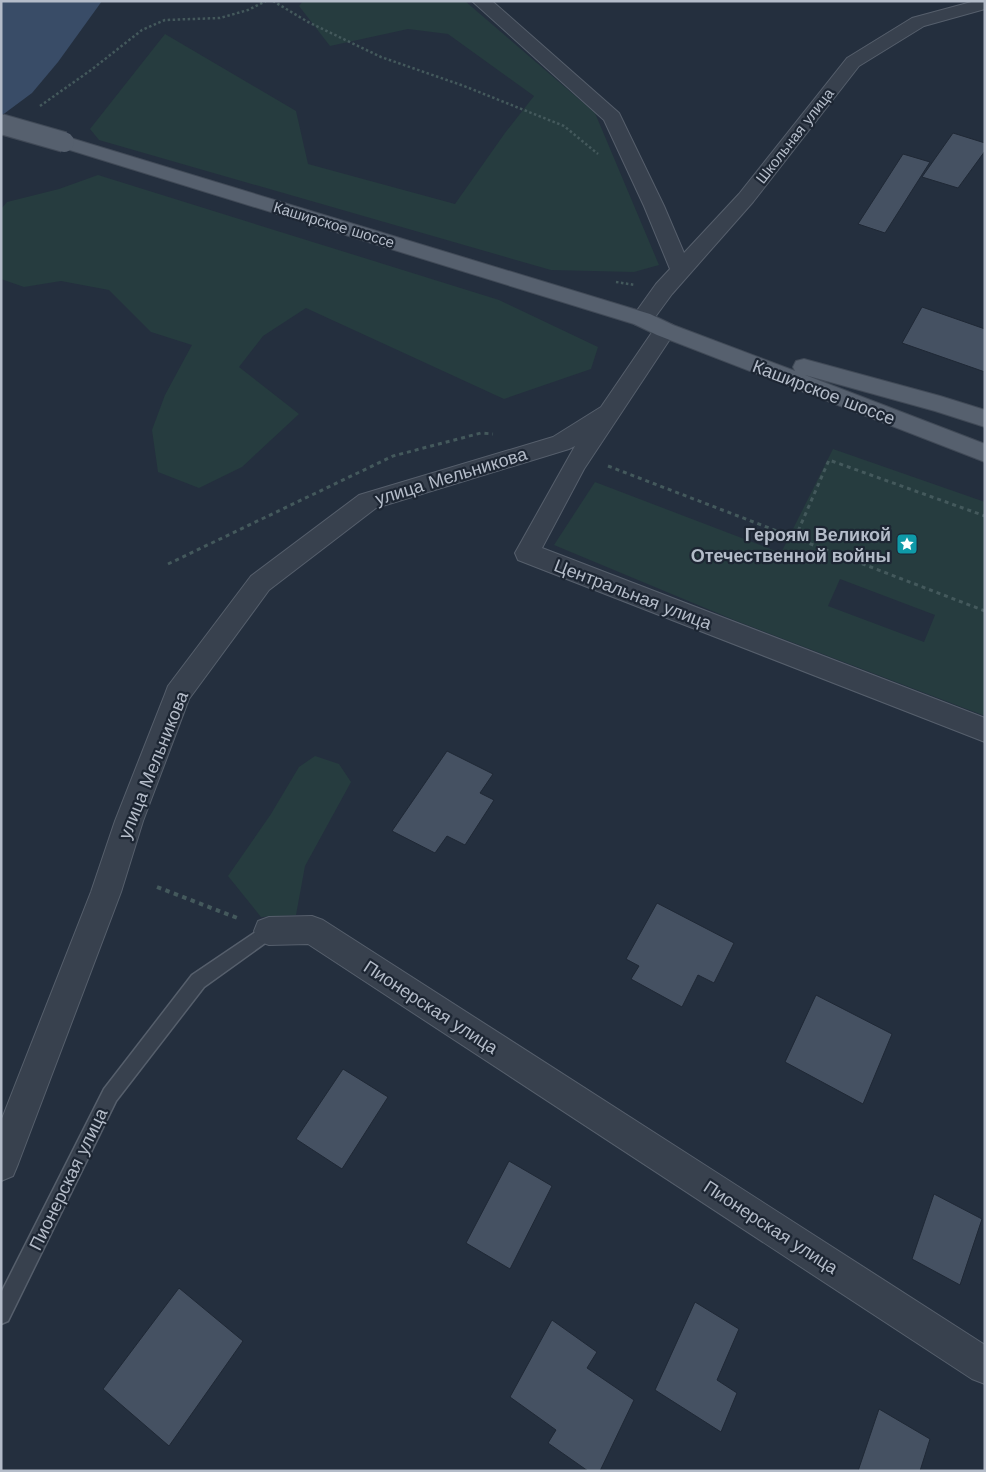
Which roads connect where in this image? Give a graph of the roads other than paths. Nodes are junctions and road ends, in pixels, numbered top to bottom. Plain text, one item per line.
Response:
1 (481, 1) edge
2 (985, 4) edge
3 (1, 124) edge
4 (681, 270) junction
5 (642, 319) junction
6 (665, 330) junction
7 (611, 412) junction
8 (985, 419) edge
9 (985, 453) edge
10 (985, 730) edge
11 (269, 931) joint
12 (1, 1164) edge
13 (1, 1314) edge
14 (985, 1366) edge

1 - 4 street
2 - 4 street, Школьная улица
3 - 5 main road, Каширское шоссе, bridge
4 - 5 street, Школьная улица
5 - 6 main road, Каширское шоссе
6 - 7 street, Центральная улица
6 - 8 main road, Каширское шоссе
6 - 9 main road, Каширское шоссе
7 - 10 street, Центральная улица
7 - 12 street, улица Мельникова
11 - 13 lane, Пионерская улица
11 - 14 street, Пионерская улица

